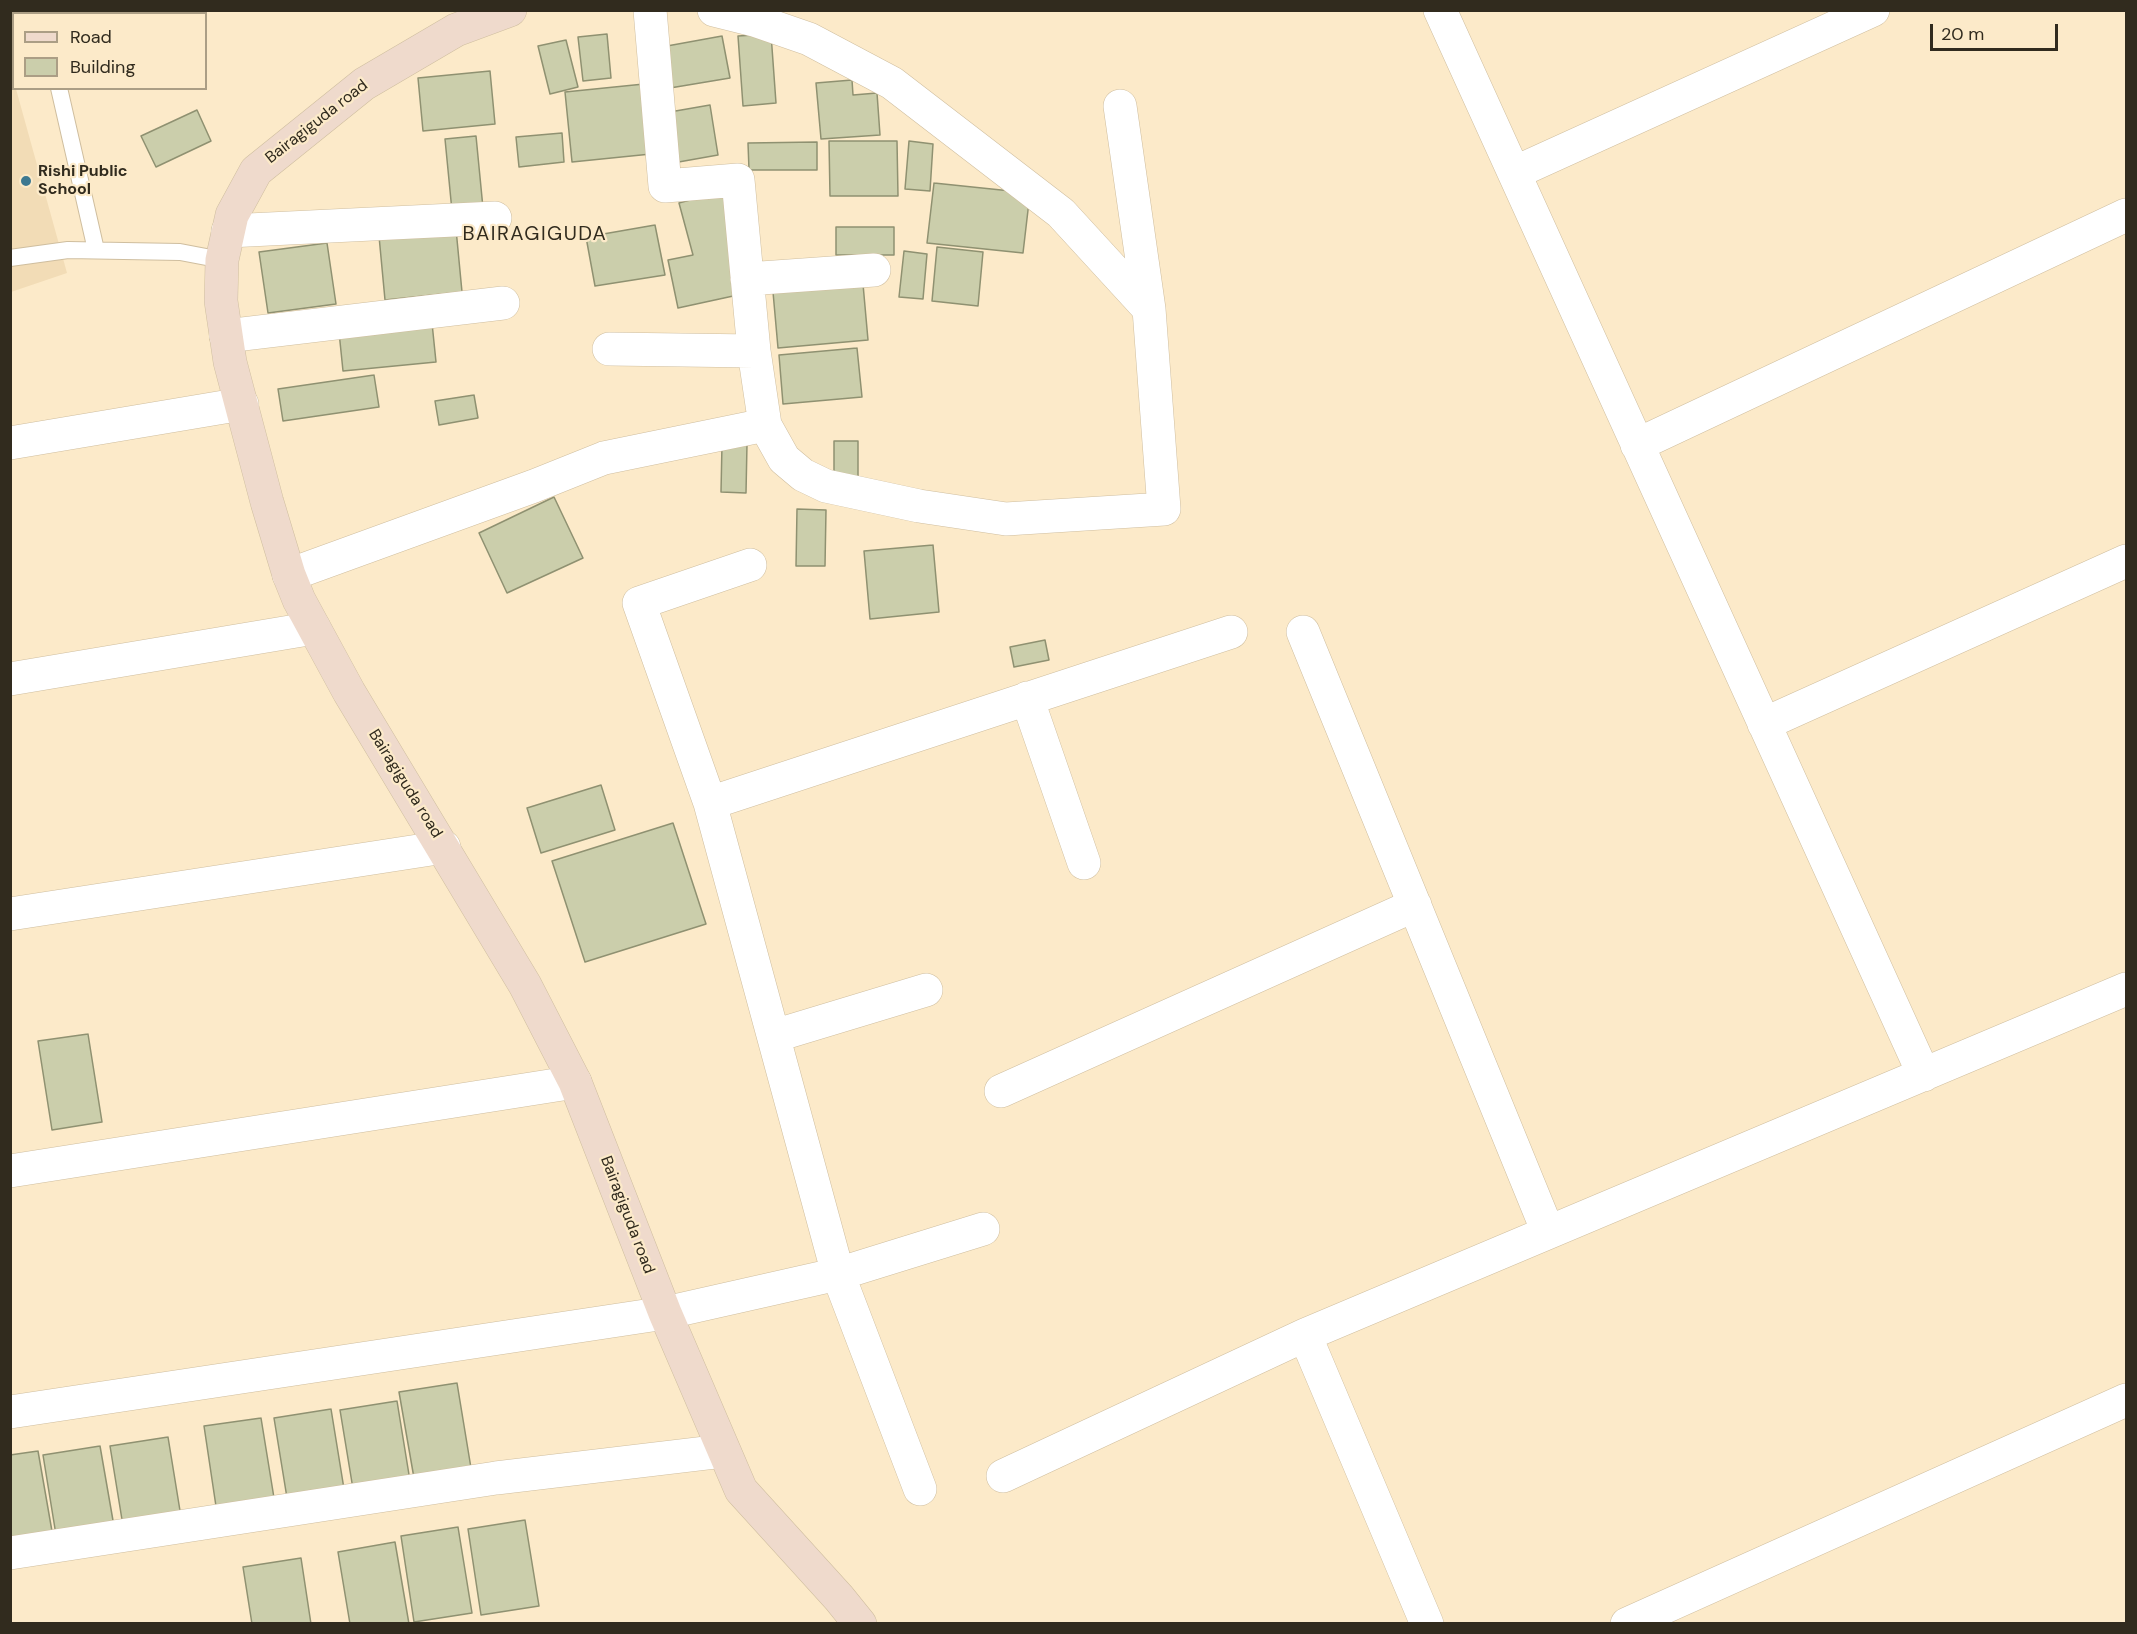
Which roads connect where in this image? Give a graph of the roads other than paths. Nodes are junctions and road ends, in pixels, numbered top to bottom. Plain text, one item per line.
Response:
1 (510, 10) edge
2 (650, 10) edge
3 (714, 10) edge
4 (1440, 10) edge
5 (1873, 10) edge
6 (59, 90) edge
7 (1120, 106) dead end
8 (1514, 173) junction
9 (2127, 215) edge
10 (495, 218) dead end
11 (225, 245) junction
12 (96, 250) junction
13 (10, 258) edge
14 (874, 270) dead end
15 (747, 279) junction
16 (503, 303) dead end
17 (1149, 309) junction
18 (226, 336) junction
19 (609, 349) dead end
20 (754, 351) junction
21 (242, 404) junction
22 (765, 425) junction
23 (10, 443) edge
24 (1637, 445) junction
25 (2127, 561) edge
26 (750, 565) dead end
27 (289, 575) junction
28 (314, 628) junction
29 (1231, 632) dead end
30 (1303, 632) dead end
31 (10, 679) edge
32 (1027, 698) junction
33 (1764, 724) junction
34 (710, 803) junction
35 (444, 847) junction
36 (1084, 863) dead end
37 (1415, 905) junction
38 (10, 914) edge
39 (2127, 989) edge
40 (926, 990) dead end
41 (774, 1036) junction
42 (1924, 1075) junction
43 (575, 1082) junction
44 (1001, 1090) dead end
45 (10, 1171) edge
46 (984, 1229) dead end
47 (1548, 1232) junction
48 (838, 1275) junction
49 (665, 1313) junction
50 (1305, 1335) junction
51 (2127, 1400) edge
52 (10, 1412) edge
53 (723, 1451) junction
54 (1003, 1476) dead end
55 (920, 1489) dead end
56 (10, 1553) edge
57 (860, 1623) edge
58 (1427, 1623) edge
59 (1627, 1623) edge

1 - 11 street, Bairagiguda road
2 - 15 street
3 - 17 street
4 - 8 street
5 - 8 street
6 - 12 lane
7 - 17 street
8 - 24 street
9 - 24 street
10 - 11 street
11 - 12 lane
11 - 18 street, Bairagiguda road
12 - 13 lane
14 - 15 street
15 - 20 street
16 - 18 street
17 - 22 street
18 - 21 street, Bairagiguda road
19 - 20 street
20 - 22 street
21 - 23 street
21 - 27 street, Bairagiguda road
22 - 27 street
24 - 33 street
25 - 33 street
26 - 34 street
27 - 28 street, Bairagiguda road
28 - 31 street
28 - 35 street, Bairagiguda road
29 - 32 street
30 - 37 street
32 - 34 street
32 - 36 street
33 - 42 street
34 - 41 street
35 - 38 street
35 - 43 street, Bairagiguda road
37 - 44 street
37 - 47 street
39 - 42 street
40 - 41 street
41 - 48 street
42 - 47 street
43 - 45 street
43 - 49 street, Bairagiguda road
46 - 48 street
47 - 50 street
48 - 49 street
48 - 55 street
49 - 52 street
49 - 53 street, Bairagiguda road
50 - 54 street
50 - 58 street
51 - 59 street
53 - 56 street
53 - 57 street, Bairagiguda road

